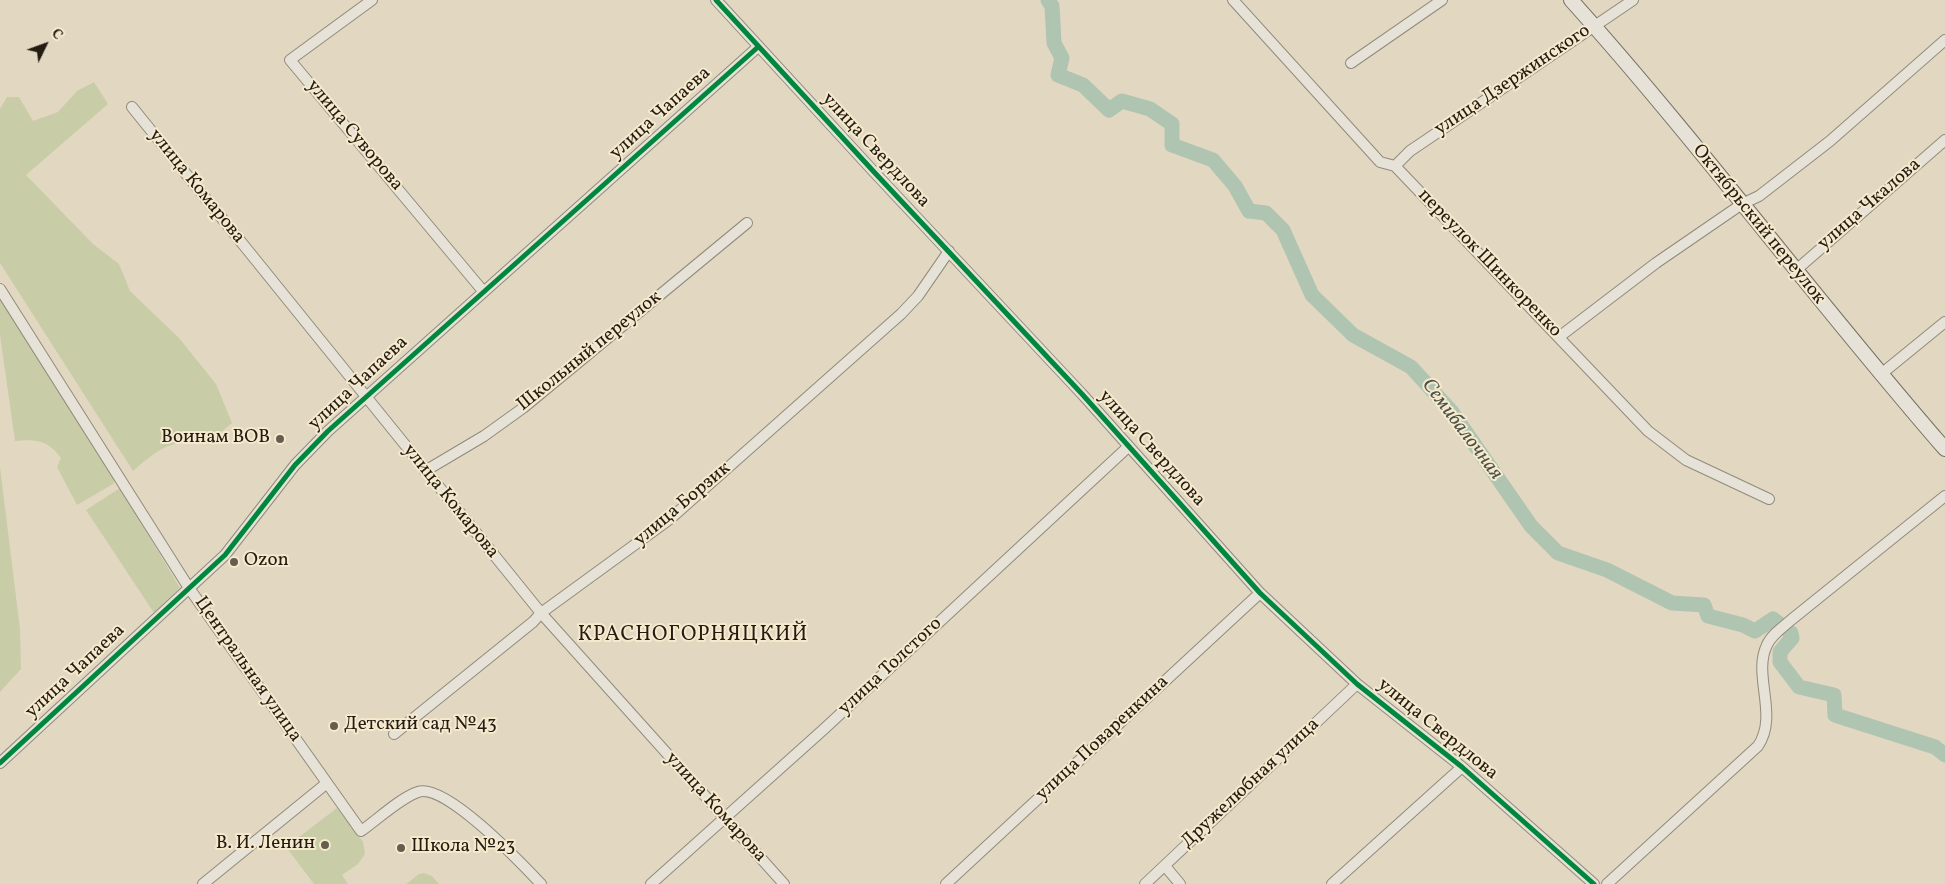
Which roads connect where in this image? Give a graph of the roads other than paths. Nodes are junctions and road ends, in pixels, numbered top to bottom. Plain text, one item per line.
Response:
1 (372, 0) edge
2 (716, 0) edge
3 (1233, 0) edge
4 (1442, 0) edge
5 (1570, 0) edge
6 (1633, 0) edge
7 (1594, 26) junction
8 (1945, 40) edge
9 (758, 47) junction
10 (1351, 63) dead end
11 (132, 107) dead end
12 (1945, 140) edge
13 (1395, 166) junction
14 (1742, 204) junction
15 (747, 223) dead end
16 (949, 251) junction
17 (1794, 270) junction
18 (0, 289) edge
19 (483, 291) junction
20 (1945, 322) edge
21 (1559, 337) junction
22 (1880, 375) junction
23 (364, 397) junction
24 (1128, 447) junction
25 (1945, 449) edge
26 (425, 471) junction
27 (1945, 496) edge
28 (1769, 499) dead end
29 (189, 588) junction
30 (1260, 593) junction
31 (541, 613) junction
32 (1357, 684) junction
33 (394, 734) dead end
34 (0, 763) edge
35 (1462, 767) junction
36 (327, 783) junction
37 (724, 818) junction
38 (1164, 866) junction
39 (203, 884) edge
40 (542, 884) edge
41 (651, 884) edge
42 (784, 884) edge
43 (946, 884) edge
44 (1145, 884) edge
45 (1180, 884) edge
46 (1332, 884) edge
47 (1594, 884) edge
48 (1607, 884) edge

1 - 19 street, улица Суворова
2 - 9 street, улица Свердлова
3 - 13 street, переулок Шинкоренко
4 - 10 street
5 - 7 street, Октябрьский переулок
6 - 7 street, улица Дзержинского
7 - 13 street, улица Дзержинского
7 - 14 street, Октябрьский переулок
8 - 14 street
9 - 16 street, улица Свердлова
9 - 19 street, улица Чапаева
11 - 23 street, улица Комарова
12 - 17 street, улица Чкалова
13 - 21 street, переулок Шинкоренко
14 - 17 street, Октябрьский переулок
14 - 21 street
15 - 26 street, Школьный переулок
16 - 24 street, улица Свердлова
16 - 31 street, улица Борзик
17 - 22 street, Октябрьский переулок
18 - 29 street, Центральная улица
19 - 23 street, улица Чапаева
20 - 22 street
21 - 28 street, переулок Шинкоренко
22 - 25 street, Октябрьский переулок
23 - 26 street, улица Комарова
23 - 29 street, улица Чапаева
24 - 30 street, улица Свердлова
24 - 37 street, улица Толстого
26 - 31 street, улица Комарова
27 - 48 street
29 - 34 street, улица Чапаева
29 - 36 street, Центральная улица
30 - 32 street, улица Свердлова
30 - 43 street, улица Поваренкина
31 - 33 street, улица Борзик
31 - 37 street, улица Комарова
32 - 35 street, улица Свердлова
32 - 38 street, Дружелюбная улица
35 - 46 street
35 - 47 street, улица Свердлова
36 - 39 street
36 - 40 street, Центральная улица
37 - 41 street, улица Толстого
37 - 42 street, улица Комарова
38 - 44 street, Дружелюбная улица
38 - 45 street

